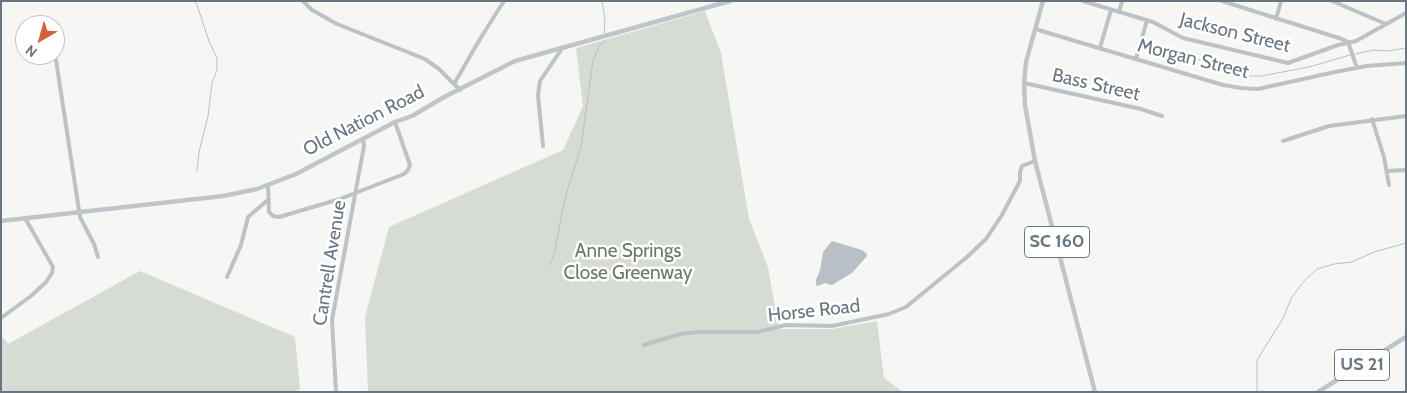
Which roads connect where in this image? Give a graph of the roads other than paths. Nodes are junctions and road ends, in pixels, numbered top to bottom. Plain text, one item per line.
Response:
1 (303, 1) edge
2 (504, 1) edge
3 (730, 1) edge
4 (1043, 1) edge
5 (1083, 1) edge
6 (1122, 1) edge
7 (1222, 1) edge
8 (1281, 1) edge
9 (1332, 1) edge
10 (1111, 10) junction
11 (1119, 12) junction
12 (1406, 13) edge
13 (1276, 19) junction
14 (1147, 20) junction
15 (1386, 24) junction
16 (1035, 29) junction
17 (1348, 43) junction
18 (563, 47) junction
19 (1100, 48) junction
20 (1136, 58) junction
21 (1406, 63) edge
22 (57, 65) edge
23 (1358, 68) junction
24 (1024, 83) junction
25 (454, 84) junction
26 (460, 90) junction
27 (1162, 116) dead end
28 (1406, 116) edge
29 (1372, 119) junction
30 (395, 122) junction
31 (363, 139) junction
32 (1282, 141) dead end
33 (543, 146) dead end
34 (1035, 161) junction
35 (1406, 170) edge
36 (1387, 171) junction
37 (1389, 185) dead end
38 (268, 186) junction
39 (355, 193) junction
40 (269, 199) junction
41 (79, 212) junction
42 (25, 218) junction
43 (1, 221) edge
44 (98, 257) dead end
45 (227, 277) dead end
46 (1, 318) edge
47 (1406, 337) edge
48 (644, 344) dead end
49 (336, 392) edge
50 (1096, 392) edge
51 (1318, 392) edge

1 - 25 street
2 - 25 street
3 - 18 main road, Old Nation Road
4 - 16 main road, SC 160
5 - 10 street, Jackson Street
6 - 11 street
7 - 13 street
8 - 13 street
9 - 15 street
10 - 11 street, Jackson Street
10 - 19 street
11 - 14 street, Jackson Street
12 - 15 street, Jackson Street
13 - 17 street
14 - 17 street, Jackson Street
14 - 20 street
15 - 17 street, Jackson Street
16 - 19 street, Morgan Street
16 - 24 main road, SC 160
17 - 23 street
18 - 26 main road, Old Nation Road
18 - 33 street
19 - 20 street, Morgan Street
20 - 23 street, Morgan Street
21 - 23 street, Morgan Street
22 - 41 street
24 - 27 street, Bass Street
24 - 34 main road, SC 160 / SC 160
25 - 26 street
26 - 30 main road, Old Nation Road
28 - 29 street
29 - 32 street
29 - 36 street
30 - 31 main road, Old Nation Road
30 - 39 street
31 - 38 main road, Old Nation Road
31 - 39 street, Cantrell Avenue
34 - 48 street, Horse Road
34 - 50 main road, SC 160 / SC 160
35 - 36 street
36 - 37 street
38 - 40 street
38 - 41 main road, Old Nation Road
39 - 40 street
39 - 49 street, Cantrell Avenue
40 - 45 street
41 - 42 main road, Old Nation Road
41 - 44 street
42 - 43 main road, Old Nation Road
42 - 46 street
47 - 51 main road, US 21

